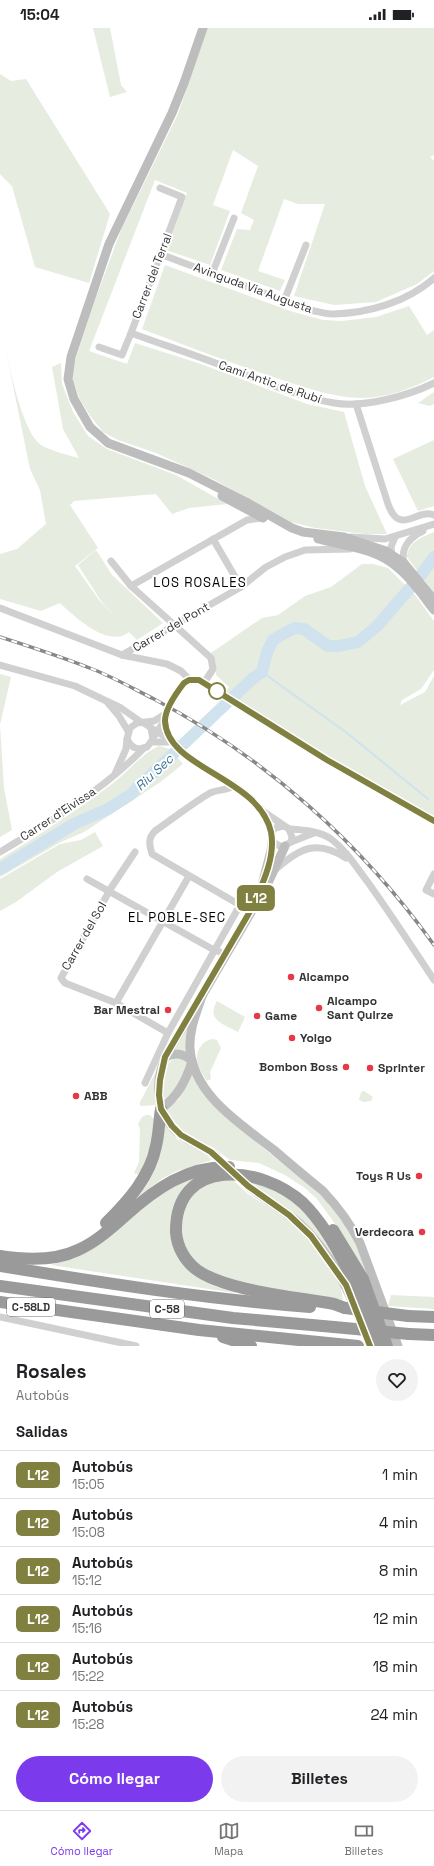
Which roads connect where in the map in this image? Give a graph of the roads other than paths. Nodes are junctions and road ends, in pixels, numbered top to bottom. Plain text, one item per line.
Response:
1 (203, 28) edge
2 (160, 188) dead end
3 (234, 218) dead end
4 (306, 245) dead end
5 (160, 254) junction
6 (212, 274) junction
7 (434, 278) edge
8 (284, 301) junction
9 (131, 333) junction
10 (99, 347) dead end
11 (434, 383) edge
12 (356, 404) junction
13 (178, 470) junction
14 (234, 495) junction
15 (248, 510) junction
16 (434, 515) edge
17 (262, 518) junction
18 (247, 520) junction
19 (434, 525) edge
20 (396, 537) junction
21 (344, 538) junction
22 (213, 540) junction
23 (374, 553) junction
24 (392, 554) junction
25 (111, 561) dead end
26 (404, 564) junction
27 (411, 581) junction
28 (130, 586) junction
29 (241, 587) junction
30 (434, 600) edge
31 (0, 608) edge
32 (434, 610) edge
33 (172, 626) junction
34 (122, 655) junction
35 (0, 665) edge
36 (190, 680) junction
37 (204, 683) junction
38 (173, 700) tunnel mouth
39 (108, 703) junction
40 (165, 720) junction
41 (143, 723) junction
42 (127, 735) junction
43 (153, 735) junction
44 (175, 743) junction
45 (144, 748) junction
46 (115, 774) junction
47 (234, 785) junction
48 (264, 812) junction
49 (434, 821) edge
50 (286, 827) junction
51 (314, 833) junction
52 (272, 838) junction
53 (288, 844) junction
54 (0, 852) edge
55 (135, 852) dead end
56 (353, 862) junction
57 (276, 869) junction
58 (434, 874) edge
59 (189, 876) junction
60 (87, 879) dead end
61 (109, 892) junction
62 (434, 894) edge
63 (252, 908) junction
64 (163, 922) junction
65 (214, 950) junction
66 (225, 958) junction
67 (434, 980) edge
68 (202, 996) junction
69 (116, 1003) junction
70 (168, 1033) junction
71 (165, 1057) junction
72 (192, 1061) junction
73 (145, 1083) dead end
74 (161, 1109) junction
75 (217, 1157) dead end
76 (248, 1186) dead end
77 (0, 1256) edge
78 (39, 1258) junction
79 (0, 1266) edge
80 (0, 1286) edge
81 (0, 1302) edge
82 (338, 1307) junction
83 (434, 1317) edge
84 (1, 1319) edge
85 (199, 1330) junction
86 (434, 1335) edge
87 (136, 1346) edge
88 (251, 1346) edge
89 (358, 1346) edge
90 (370, 1346) edge
91 (379, 1346) edge
92 (387, 1346) edge
93 (398, 1346) edge

1 - 13 street
2 - 5 street, Carrer del Terral
3 - 6 street
4 - 8 street
5 - 6 street, Avinguda Via Augusta
5 - 9 street, Carrer del Terral
6 - 8 street, Avinguda Via Augusta
7 - 8 street, Avinguda Via Augusta
9 - 10 street, Carrer del Terral
9 - 12 street, Camí Antic de Rubí
11 - 12 street, Camí Antic de Rubí
12 - 16 street
13 - 14 street
13 - 15 street
14 - 15 street
14 - 21 street
15 - 17 street
15 - 18 street
17 - 18 street
17 - 23 street
18 - 22 street
19 - 20 street
19 - 26 street
20 - 21 street
20 - 24 street
21 - 24 street
22 - 28 street
22 - 29 street
23 - 27 street
23 - 29 street, Carrer del Pont
24 - 26 street
24 - 27 street
25 - 28 street
26 - 30 street
27 - 32 street
28 - 33 street
29 - 33 street, Carrer del Pont
31 - 34 street
33 - 34 street, Carrer del Pont
33 - 37 street
34 - 36 street
35 - 39 street
36 - 37 street
36 - 38 street
37 - 49 street
39 - 41 street
39 - 42 street
40 - 41 street
40 - 43 street
40 - 44 street
41 - 42 street
41 - 43 street
42 - 45 street
42 - 46 street, Carrer d'Eivissa
43 - 44 street
43 - 44 street
43 - 45 street
44 - 47 street
45 - 46 street, Carrer d'Eivissa
46 - 54 street, Carrer d'Eivissa
47 - 48 street
47 - 59 street
48 - 50 street
48 - 52 street
50 - 51 street
50 - 52 street
50 - 53 street
51 - 53 street
51 - 56 street
52 - 53 street
52 - 63 street
53 - 57 street
55 - 61 street, Carrer del Sol
56 - 57 street
56 - 67 street
57 - 63 street
58 - 62 street
59 - 64 street
59 - 65 street
60 - 61 street
61 - 64 street
61 - 69 street, Carrer del Sol
63 - 66 street
64 - 65 street
64 - 69 street
65 - 66 street
65 - 70 street
66 - 68 street
68 - 71 street
68 - 72 street
69 - 70 street, Carrer del Sol
70 - 73 street
71 - 72 street
71 - 74 street
72 - 74 street
72 - 93 street
74 - 75 street
74 - 78 highway
76 - 90 street
77 - 78 highway
78 - 92 highway
79 - 82 highway, C-58
80 - 86 highway, C-58, bridge
81 - 85 highway, C-58LD
82 - 83 highway, C-58, bridge
82 - 91 highway
84 - 87 street
85 - 88 highway
85 - 89 highway, C-58LD

